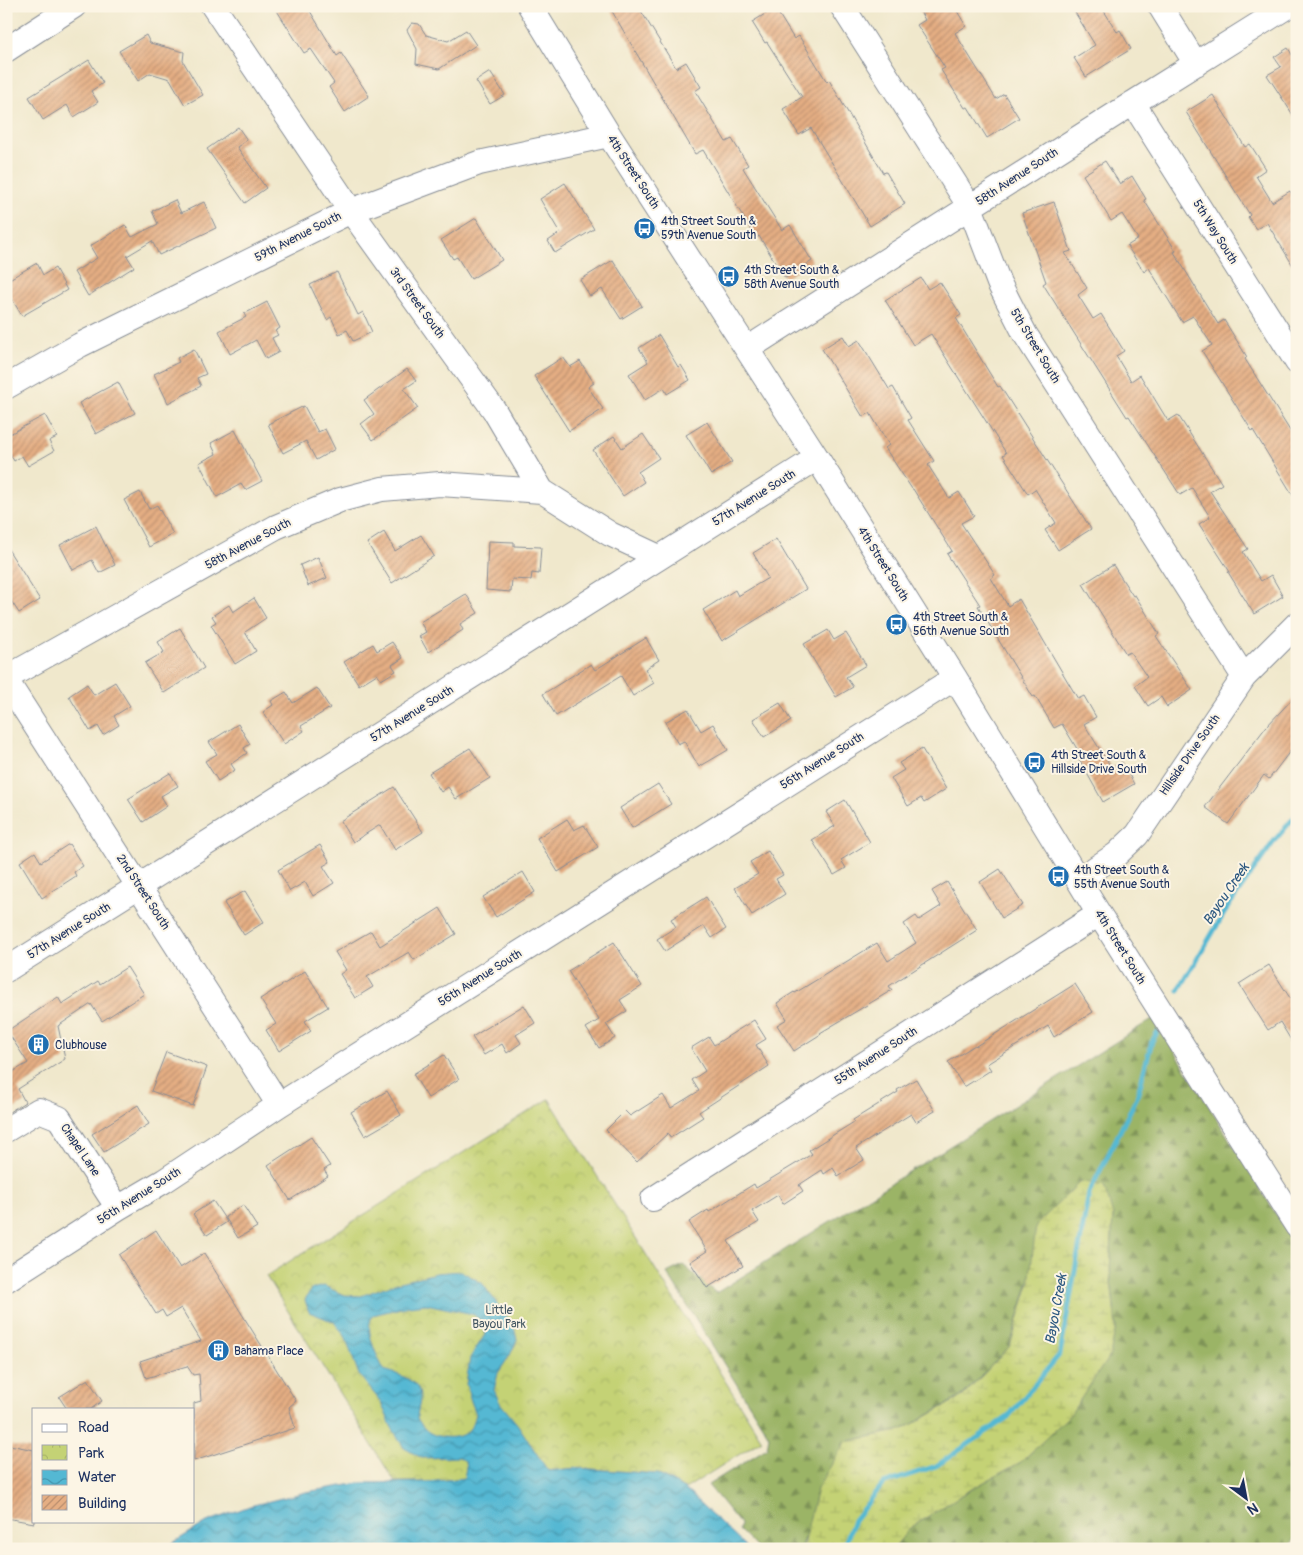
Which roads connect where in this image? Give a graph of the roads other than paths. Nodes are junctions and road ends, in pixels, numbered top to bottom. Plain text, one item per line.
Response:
1 (74, 6) edge
2 (213, 6) edge
3 (530, 6) edge
4 (842, 6) edge
5 (1160, 6) edge
6 (1288, 6) edge
7 (6, 50) edge
8 (1196, 64) junction
9 (1133, 103) junction
10 (609, 135) junction
11 (970, 207) junction
12 (351, 210) junction
13 (747, 349) junction
14 (1297, 362) edge
15 (6, 387) edge
16 (817, 458) junction
17 (542, 491) junction
18 (659, 557) junction
19 (1297, 624) edge
20 (1244, 677) junction
21 (955, 678) junction
22 (6, 679) edge
23 (1078, 880) junction
24 (139, 887) junction
25 (1099, 914) junction
26 (6, 970) edge
27 (278, 1105) junction
28 (6, 1130) edge
29 (653, 1199) dead end
30 (118, 1208) junction
31 (1297, 1226) edge
32 (6, 1280) edge

1 - 7 street
2 - 12 street, 3rd Street South
3 - 10 street, 4th Street South
4 - 11 street, 5th Street South
5 - 8 street
6 - 8 street, 58th Avenue South
8 - 9 street, 58th Avenue South
9 - 11 street, 58th Avenue South
9 - 14 street, 5th Way South
10 - 12 street, 59th Avenue South
10 - 13 street, 4th Street South
11 - 13 street, 58th Avenue South
11 - 20 street, 5th Street South
12 - 15 street, 59th Avenue South
12 - 17 street, 3rd Street South
13 - 16 street, 4th Street South
16 - 18 street, 57th Avenue South
16 - 21 street, 4th Street South
17 - 18 street, 3rd Street South
17 - 22 street, 58th Avenue South
18 - 24 street, 57th Avenue South
19 - 20 street, Hillside Drive South
20 - 23 street, Hillside Drive South
21 - 23 street, 4th Street South
21 - 27 street, 56th Avenue South
22 - 24 street, 2nd Street South
23 - 25 street, 4th Street South
24 - 26 street, 57th Avenue South
24 - 27 street, 2nd Street South
25 - 29 street, 55th Avenue South
25 - 31 street, 4th Street South
27 - 30 street, 56th Avenue South
28 - 30 street, Chapel Lane
30 - 32 street, 56th Avenue South

